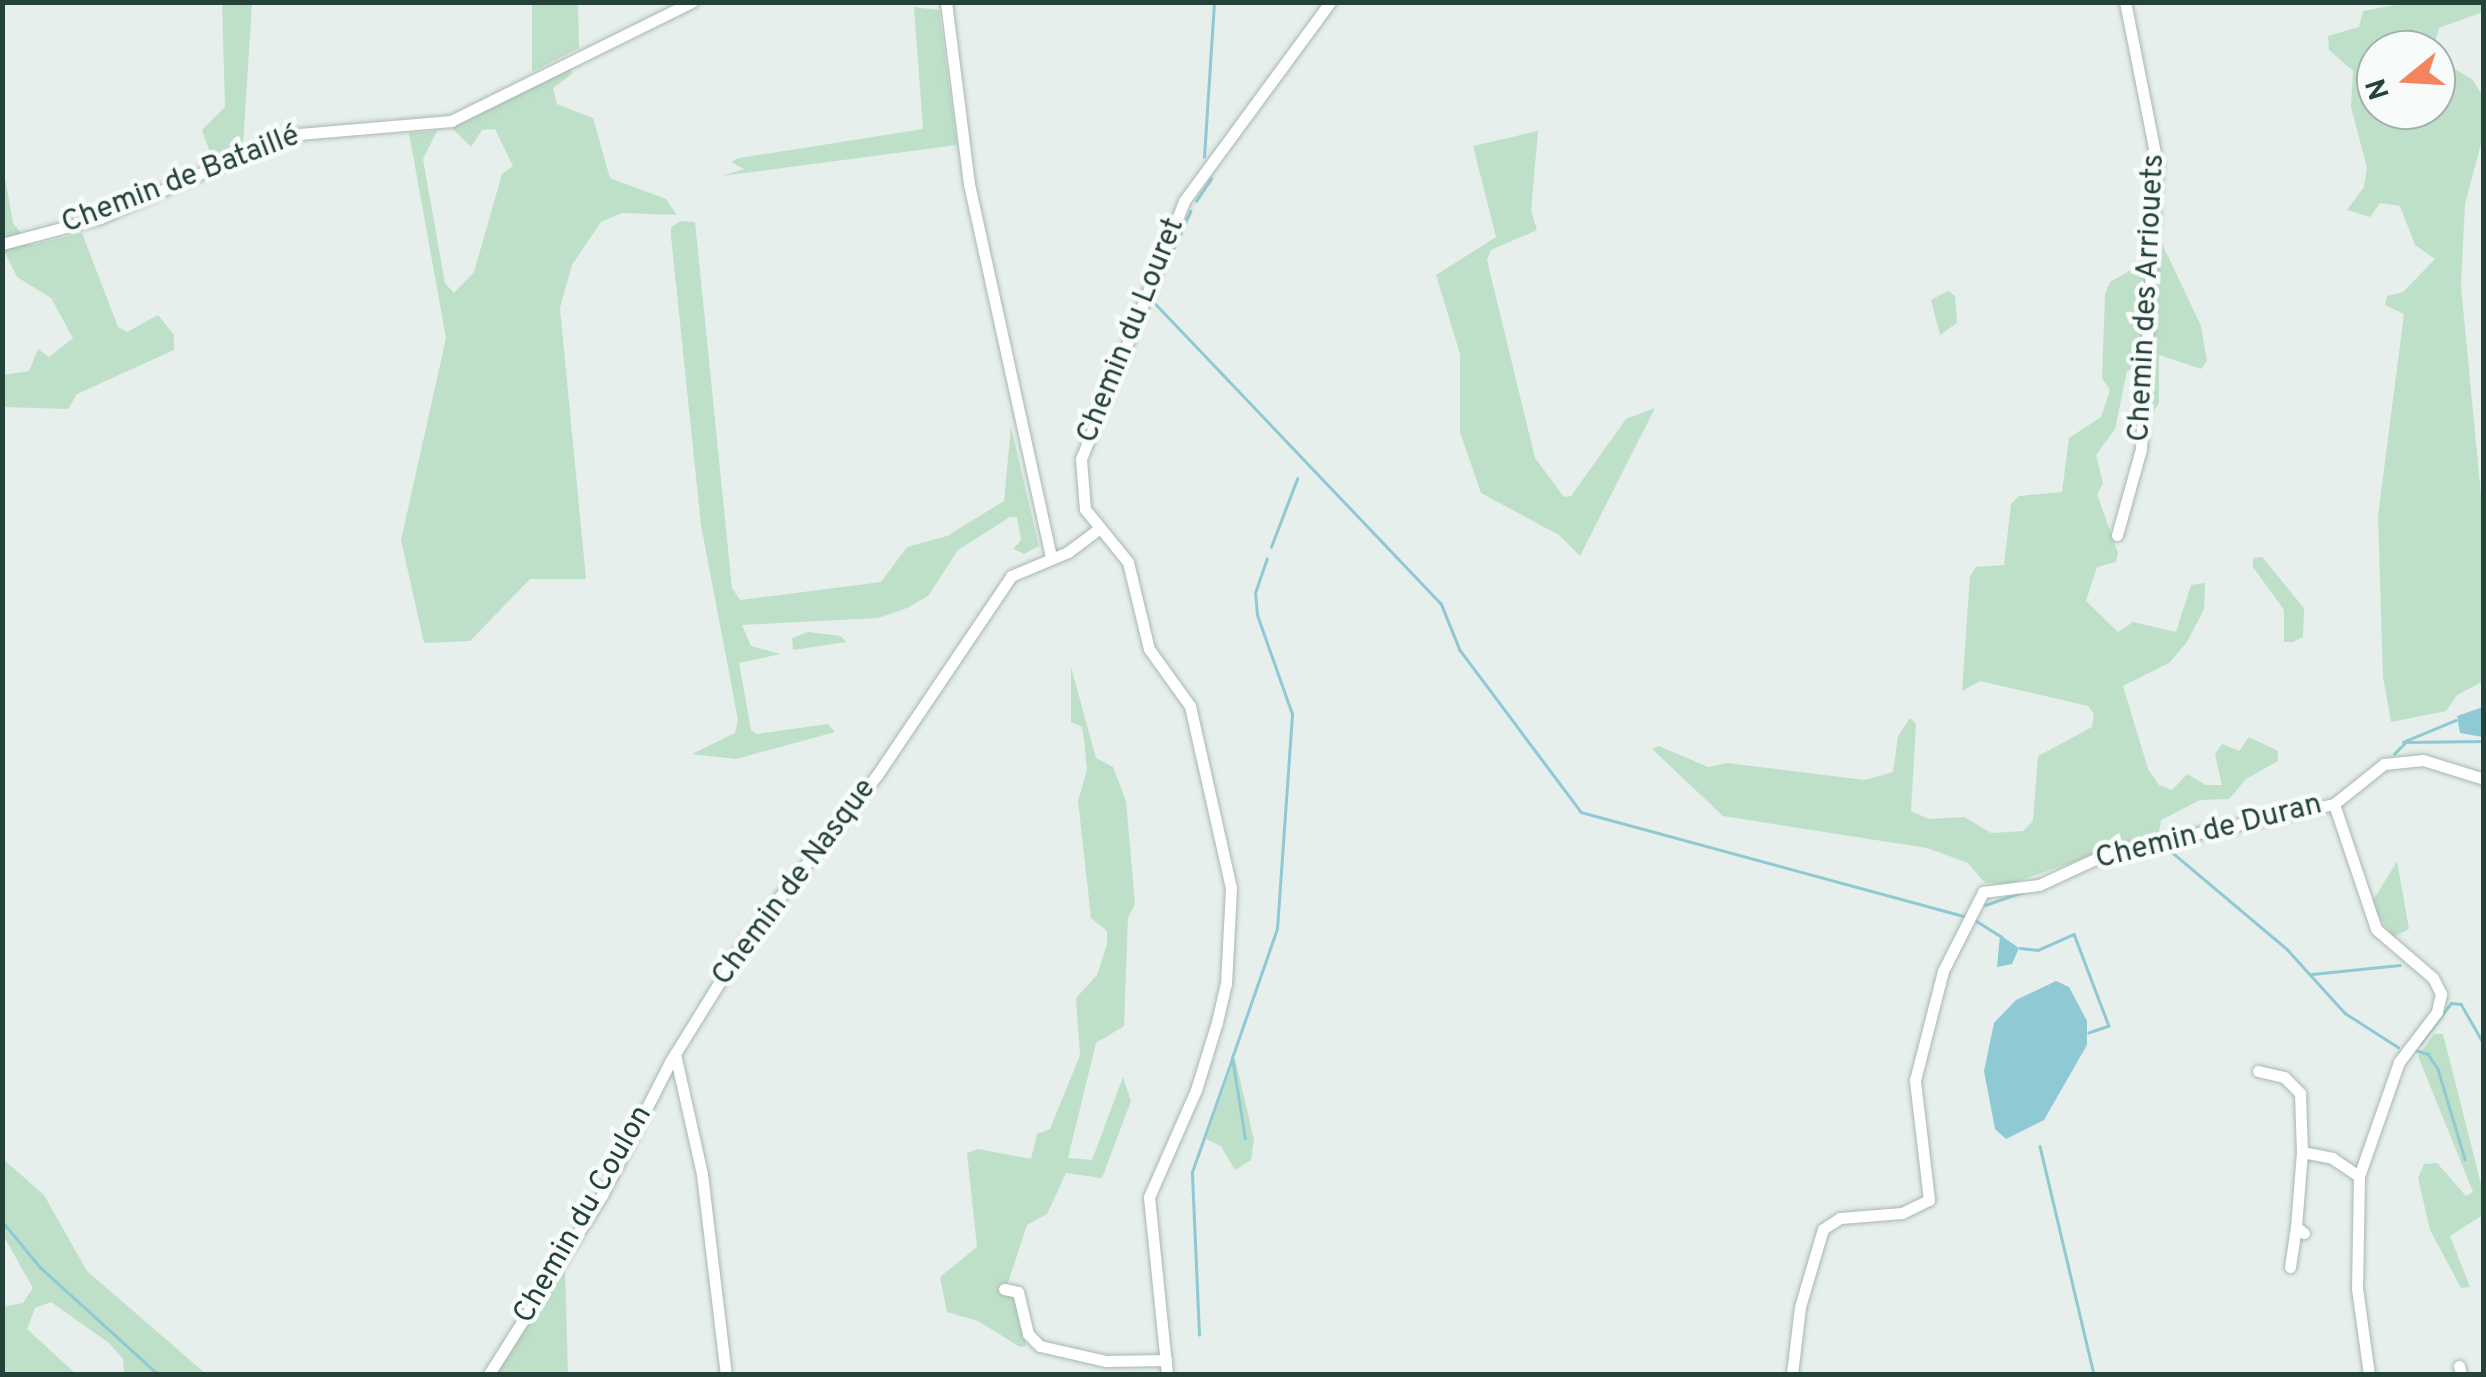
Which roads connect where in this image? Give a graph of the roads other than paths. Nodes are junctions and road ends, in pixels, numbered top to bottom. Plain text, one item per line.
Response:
1 (692, 2) edge
2 (946, 2) edge
3 (1330, 2) edge
4 (2124, 2) edge
5 (2, 244) edge
6 (1097, 530) junction
7 (2117, 535) dead end
8 (1051, 558) junction
9 (2484, 779) edge
10 (2334, 804) junction
11 (675, 1054) junction
12 (2258, 1070) dead end
13 (2302, 1152) junction
14 (2360, 1176) junction
15 (2290, 1267) dead end
16 (1004, 1289) dead end
17 (1166, 1360) junction
18 (490, 1374) edge
19 (726, 1374) edge
20 (1167, 1374) edge
21 (1792, 1374) edge
22 (2369, 1374) edge

1 - 5 street, Chemin de Bataillé
2 - 8 street
3 - 6 street, Chemin du Louret
4 - 7 street, Chemin des Arriouets
6 - 8 street, Chemin de Nasque
6 - 17 street, Chemin du Louret
8 - 11 street, Chemin de Nasque
9 - 10 street, Chemin de Duran
10 - 14 street
10 - 21 street, Chemin de Duran
11 - 18 street, Chemin du Coulon
11 - 19 street
12 - 13 street
13 - 14 street
13 - 15 street
14 - 22 street
16 - 17 street
17 - 20 street, Chemin du Louret

